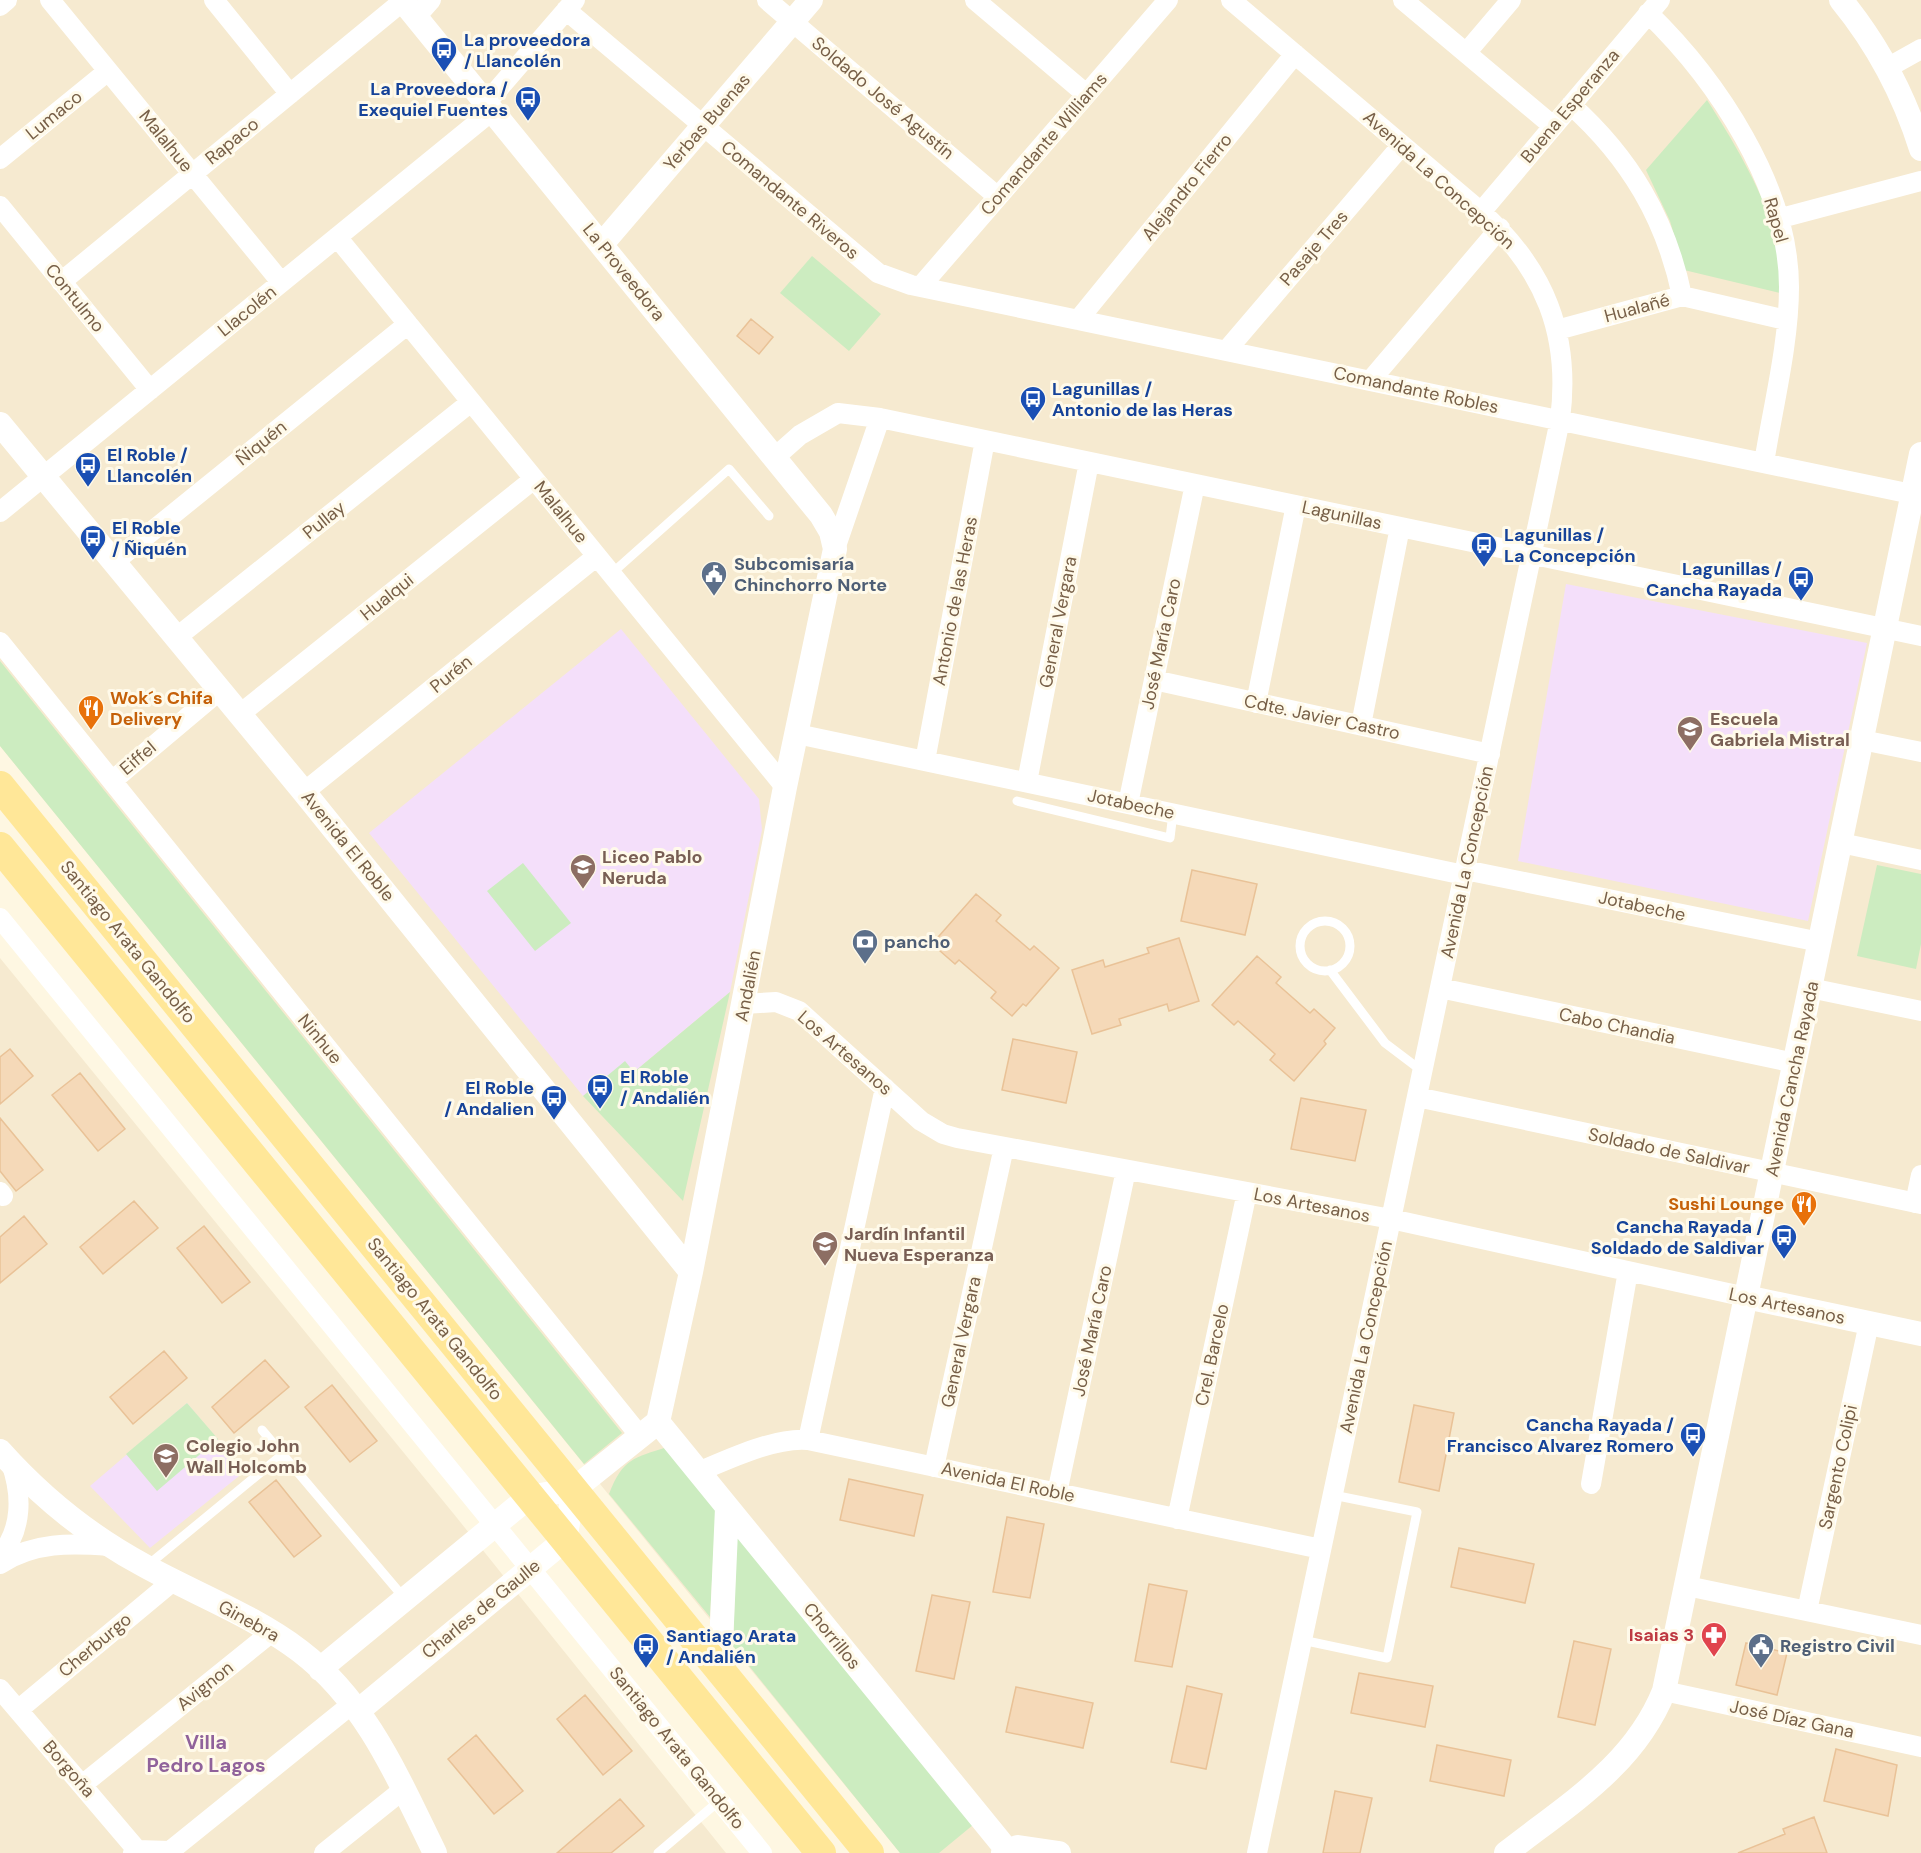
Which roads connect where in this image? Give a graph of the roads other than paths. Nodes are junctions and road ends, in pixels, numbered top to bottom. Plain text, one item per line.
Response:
1 (7, 0) edge
2 (50, 0) edge
3 (214, 0) edge
4 (767, 0) edge
5 (811, 0) edge
6 (975, 0) edge
7 (1168, 0) edge
8 (1233, 0) edge
9 (1403, 0) edge
10 (1511, 0) edge
11 (1841, 0) edge
12 (413, 4) edge
13 (570, 5) edge
14 (0, 6) edge
15 (1654, 7) edge
16 (793, 22) junction
17 (1921, 50) edge
18 (1466, 53) junction
19 (1295, 54) junction
20 (1887, 68) junction
21 (108, 71) junction
22 (290, 94) junction
23 (1086, 94) junction
24 (1571, 105) junction
25 (490, 106) junction
26 (1553, 126) junction
27 (704, 127) junction
28 (1402, 145) junction
29 (1921, 149) edge
30 (0, 159) edge
31 (193, 174) junction
32 (1921, 181) edge
33 (998, 196) junction
34 (0, 206) edge
35 (1481, 212) junction
36 (1777, 219) junction
37 (1500, 228) junction
38 (337, 237) junction
39 (602, 244) junction
40 (61, 282) junction
41 (281, 282) junction
42 (915, 286) junction
43 (1682, 296) junction
44 (1078, 320) junction
45 (1786, 320) junction
46 (408, 324) junction
47 (1557, 330) junction
48 (1226, 351) junction
49 (1370, 381) junction
50 (150, 390) junction
51 (471, 402) junction
52 (880, 418) junction
53 (1560, 420) junction
54 (0, 424) edge
55 (985, 440) junction
56 (1921, 454) edge
57 (774, 458) junction
58 (1089, 462) junction
59 (1764, 463) junction
60 (43, 477) junction
61 (534, 479) junction
62 (1195, 484) junction
63 (1917, 495) edge
64 (1296, 505) junction
65 (0, 512) edge
66 (769, 516) dead end
67 (1400, 527) junction
68 (835, 549) junction
69 (1532, 555) junction
70 (597, 556) junction
71 (114, 562) junction
72 (611, 574) junction
73 (1885, 629) junction
74 (1921, 636) edge
75 (177, 638) junction
76 (0, 642) edge
77 (1154, 680) junction
78 (220, 690) junction
79 (1256, 702) junction
80 (240, 714) junction
81 (1361, 725) junction
82 (797, 734) junction
83 (1862, 740) junction
84 (1921, 752) edge
85 (1490, 753) junction
86 (925, 761) junction
87 (112, 781) junction
88 (1027, 782) junction
89 (0, 786) edge
90 (785, 787) junction
91 (304, 792) junction
92 (1017, 801) dead end
93 (1128, 804) junction
94 (1173, 813) junction
95 (1840, 843) junction
96 (0, 847) edge
97 (1921, 860) edge
98 (1465, 872) junction
99 (0, 918) edge
100 (1820, 942) junction
101 (1330, 970) junction
102 (1440, 988) junction
103 (1810, 988) junction
104 (744, 1004) junction
105 (1921, 1011) edge
106 (1795, 1064) junction
107 (1422, 1071) junction
108 (885, 1088) junction
109 (1417, 1097) junction
110 (1004, 1147) junction
111 (1126, 1170) junction
112 (1772, 1173) junction
113 (1921, 1175) edge
114 (1246, 1192) junction
115 (1918, 1203) edge
116 (1391, 1220) junction
117 (1628, 1271) junction
118 (691, 1272) junction
119 (1746, 1297) junction
120 (1869, 1323) junction
121 (1921, 1334) edge
122 (649, 1429) junction
123 (262, 1430) dead end
124 (808, 1440) junction
125 (283, 1454) junction
126 (5, 1457) edge
127 (934, 1467) junction
128 (698, 1472) junction
129 (1590, 1484) dead end
130 (574, 1489) junction
131 (1057, 1493) junction
132 (1333, 1495) junction
133 (529, 1497) junction
134 (727, 1508) junction
135 (1176, 1519) junction
136 (494, 1525) junction
137 (565, 1540) junction
138 (109, 1546) junction
139 (1321, 1550) junction
140 (0, 1556) edge
141 (0, 1564) edge
142 (146, 1567) junction
143 (530, 1569) junction
144 (173, 1581) junction
145 (1687, 1586) junction
146 (405, 1599) junction
147 (1807, 1611) junction
148 (1920, 1630) edge
149 (272, 1632) junction
150 (1302, 1640) junction
151 (720, 1668) junction
152 (320, 1669) junction
153 (0, 1689) edge
154 (1664, 1691) junction
155 (355, 1707) junction
156 (18, 1710) junction
157 (1921, 1747) edge
158 (82, 1785) junction
159 (404, 1790) junction
160 (719, 1801) junction
161 (135, 1851) edge
162 (1514, 1851) edge
163 (170, 1852) edge
164 (1007, 1852) edge
165 (324, 1853) edge
166 (435, 1853) edge
167 (658, 1853) edge
168 (762, 1853) edge
169 (821, 1853) edge
170 (869, 1853) edge
171 (1059, 1853) edge
172 (1257, 1853) edge

1 - 14 street
2 - 21 street, Malalhue
3 - 22 street
4 - 16 street, Soldado José Agustín
5 - 16 street, Yerbas Buenas
6 - 23 street
7 - 23 street, Comandante Williams
8 - 19 street, Avenida La Concepción
9 - 18 street
10 - 18 street
11 - 20 street
12 - 22 street, Rapaco
12 - 25 street, La Proveedora
13 - 25 street, Llacolén
13 - 27 street, Comandante Riveros
15 - 24 street, Buena Esperanza
15 - 36 street, Rapel
16 - 27 street, Yerbas Buenas
16 - 33 street, Soldado José Agustín
17 - 20 street
18 - 26 street
19 - 28 street, Avenida La Concepción
19 - 44 street, Alejandro Fierro
20 - 29 street
21 - 30 street, Lumaco
21 - 31 street, Malalhue
22 - 31 street, Rapaco
23 - 33 street, Comandante Williams
24 - 26 street, Buena Esperanza
24 - 43 street
25 - 38 street, Llacolén
25 - 39 street, La Proveedora
26 - 35 street, Buena Esperanza
27 - 39 street, Yerbas Buenas
27 - 42 street, Comandante Riveros
28 - 35 street, Avenida La Concepción
28 - 48 street, Pasaje Tres
31 - 40 street, Rapaco
31 - 41 street, Malalhue
32 - 36 street
33 - 42 street, Comandante Williams
34 - 40 street, Contulmo
35 - 37 street, Avenida La Concepción
36 - 45 street, Rapel
37 - 47 street, Avenida La Concepción
37 - 49 street
38 - 41 street, Llacolén
38 - 46 street, Malalhue
39 - 57 street, La Proveedora
40 - 50 street, Contulmo
41 - 50 street, Llacolén
42 - 44 street, Comandante Robles
43 - 45 street, Hualañé
43 - 47 street, Hualañé
44 - 48 street, Comandante Robles
45 - 59 street, Rapel
46 - 51 street, Malalhue
46 - 71 street, Ñiquén
47 - 53 street, Avenida La Concepción
48 - 49 street, Comandante Robles
49 - 53 street, Comandante Robles
50 - 60 street, Llacolén
51 - 61 street, Malalhue
51 - 75 street, Pullay
52 - 55 street, Lagunillas
52 - 57 street, Lagunillas
52 - 68 street
53 - 59 street, Comandante Robles
53 - 69 street, Avenida La Concepción
54 - 60 street, Avenida El Roble
55 - 58 street, Lagunillas
55 - 86 street, Antonio de las Heras
56 - 63 street, Avenida Cancha Rayada
57 - 68 street, La Proveedora
58 - 62 street, Lagunillas
58 - 88 street, General Vergara
59 - 63 street, Comandante Robles
60 - 65 street, Llacolén
60 - 71 street, Avenida El Roble
61 - 70 street, Malalhue
61 - 80 street, Hualqui
62 - 64 street, Lagunillas
62 - 77 street, José María Caro
63 - 73 street, Avenida Cancha Rayada
64 - 67 street, Lagunillas
64 - 79 street
66 - 72 lane
67 - 69 street, Lagunillas
67 - 81 street
68 - 82 street, Andalién
69 - 73 street, Lagunillas
69 - 85 street, Avenida La Concepción
70 - 72 street, Malalhue
70 - 91 street, Purén
71 - 75 street, Avenida El Roble
72 - 90 street, Malalhue
73 - 74 street, Lagunillas
73 - 83 street, Avenida Cancha Rayada
75 - 78 street, Avenida El Roble
76 - 87 street, Ninhue
77 - 79 street, Cdte. Javier Castro
77 - 93 street, José María Caro
78 - 80 street, Avenida El Roble
78 - 87 street, Eiffel
79 - 81 street, Cdte. Javier Castro
80 - 91 street, Avenida El Roble
81 - 85 street, Cdte. Javier Castro
82 - 86 street, Jotabeche
82 - 90 street, Andalién
83 - 84 street
83 - 95 street, Avenida Cancha Rayada
85 - 98 street, Avenida La Concepción
86 - 88 street, Jotabeche
87 - 122 street, Ninhue
88 - 93 street, Jotabeche
89 - 130 main road, Santiago Arata Gandolfo
90 - 104 street, Andalién
91 - 118 street, Avenida El Roble
92 - 94 lane
93 - 94 street, Jotabeche
94 - 98 street, Jotabeche
95 - 97 street
95 - 100 street, Avenida Cancha Rayada
96 - 133 main road
98 - 100 street, Jotabeche
98 - 102 street, Avenida La Concepción
99 - 136 street, Santiago Arata Gandolfo
100 - 103 street, Avenida Cancha Rayada
101 - 101 lane
101 - 107 lane
102 - 106 street, Cabo Chandia
102 - 107 street, Avenida La Concepción
103 - 105 street
103 - 106 street, Avenida Cancha Rayada
104 - 108 street, Los Artesanos
104 - 118 street, Andalién
106 - 112 street, Avenida Cancha Rayada
107 - 109 street, Avenida La Concepción
108 - 110 street, Los Artesanos
108 - 124 street
109 - 112 street, Soldado de Saldivar
109 - 116 street, Avenida La Concepción
110 - 111 street, Los Artesanos
110 - 127 street, General Vergara
111 - 114 street, Los Artesanos
111 - 131 street, José María Caro
112 - 115 street, Soldado de Saldivar
112 - 119 street, Avenida Cancha Rayada
113 - 115 street
114 - 116 street, Los Artesanos
114 - 135 street, Crel. Barcelo
116 - 117 street, Los Artesanos
116 - 132 street, Avenida La Concepción
117 - 119 street, Los Artesanos
117 - 129 street
118 - 122 street, Andalién
119 - 120 street, Los Artesanos
119 - 145 street, Avenida Cancha Rayada
120 - 121 street, Los Artesanos
120 - 147 street, Sargento Colipi
122 - 128 street, Chorrillos
122 - 130 street
123 - 125 lane
124 - 127 street, Avenida El Roble
124 - 128 street, Avenida El Roble
125 - 142 lane
125 - 146 lane
126 - 138 street, Ginebra
126 - 140 street
127 - 131 street, Avenida El Roble
128 - 134 street, Chorrillos
130 - 133 street
130 - 137 street
130 - 151 main road, Santiago Arata Gandolfo
131 - 135 street, Avenida El Roble
132 - 139 street, Avenida La Concepción
132 - 150 lane
133 - 136 street
133 - 137 main road
134 - 151 street
134 - 164 street, Chorrillos
135 - 139 street, Avenida El Roble
136 - 143 street, Santiago Arata Gandolfo
136 - 146 street
137 - 143 street, Charles de Gaulle
137 - 169 main road
138 - 141 street
138 - 142 street, Ginebra
139 - 150 street, Avenida La Concepción
142 - 144 street, Ginebra
143 - 155 street, Charles de Gaulle
143 - 160 street, Santiago Arata Gandolfo
144 - 149 street, Ginebra
144 - 156 street, Cherburgo
145 - 147 street
145 - 154 street, Avenida Cancha Rayada
146 - 152 street
147 - 148 street
149 - 152 street, Ginebra
149 - 158 street, Avignon
150 - 172 street, Avenida La Concepción
151 - 170 main road, Santiago Arata Gandolfo
152 - 155 street, Ginebra
153 - 156 street, Borgoña
154 - 157 street, José Díaz Gana
154 - 162 street, Avenida Cancha Rayada
155 - 159 street, Ginebra
155 - 163 street, Charles de Gaulle
156 - 158 street, Borgoña
158 - 161 street, Borgoña
159 - 165 street
159 - 166 street, Ginebra
160 - 167 lane
160 - 168 street, Santiago Arata Gandolfo
161 - 163 street, Charles de Gaulle
164 - 171 street

